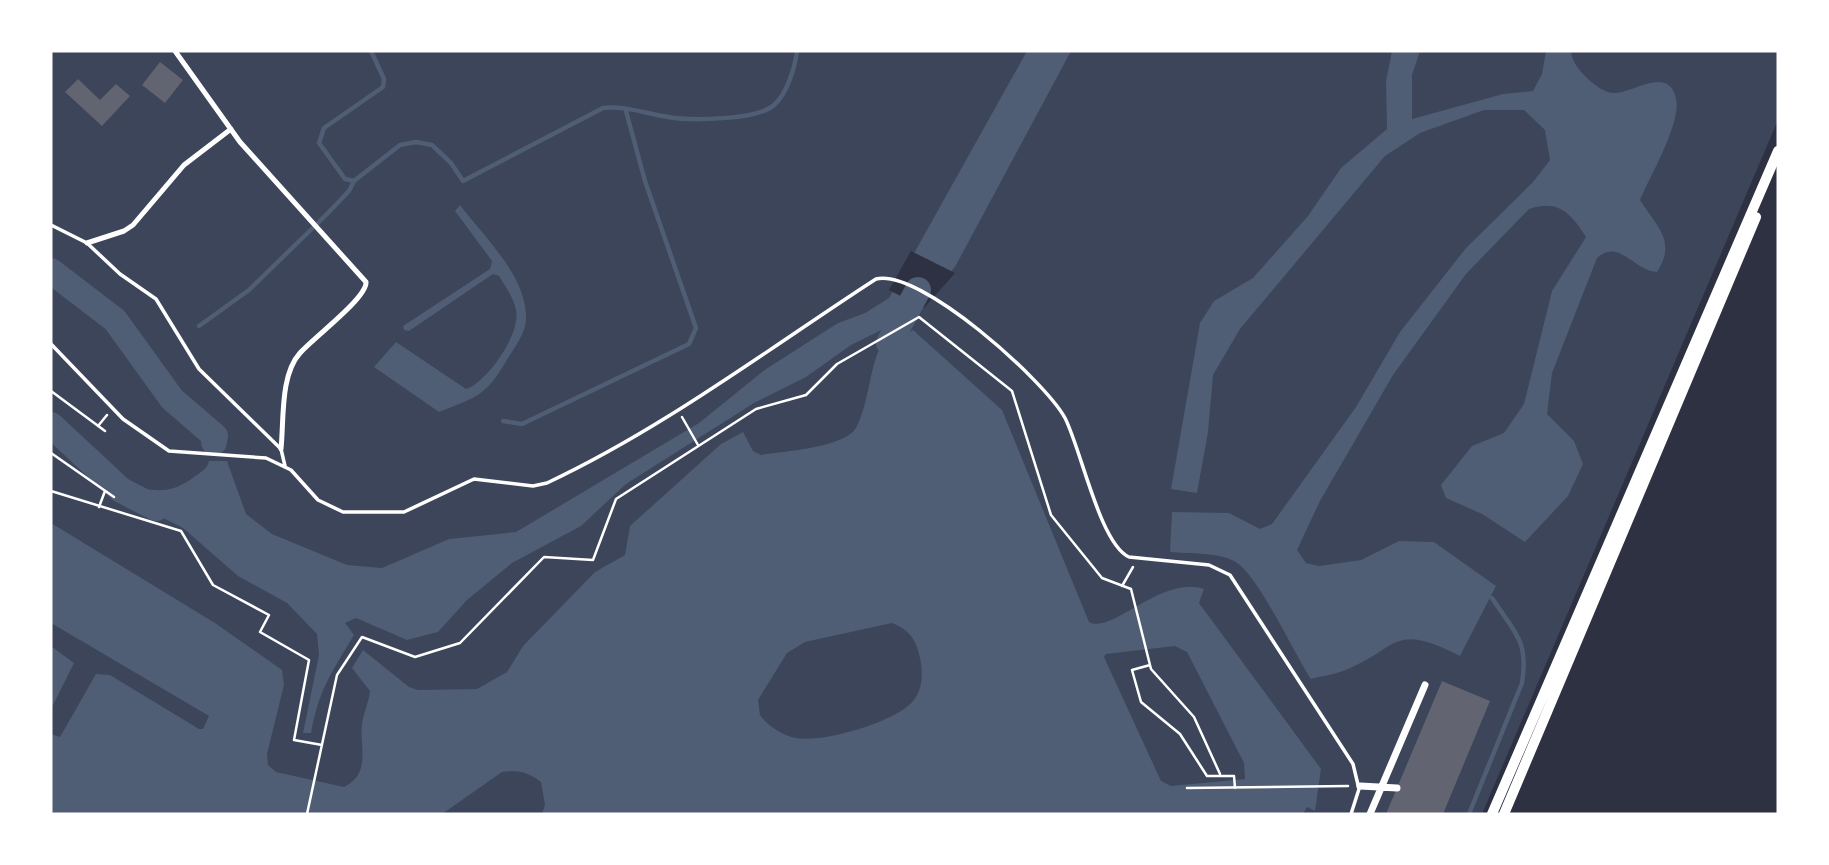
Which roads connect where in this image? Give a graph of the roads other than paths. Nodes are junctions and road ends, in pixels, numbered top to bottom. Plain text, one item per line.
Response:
1 (175, 51) edge
2 (231, 129) junction
3 (1778, 151) edge
4 (1778, 168) edge
5 (51, 225) edge
6 (87, 243) junction
7 (51, 344) edge
8 (281, 449) junction
9 (285, 466) junction
10 (1425, 685) dead end
11 (1360, 786) junction
12 (1382, 787) junction
13 (1397, 788) dead end
14 (1351, 814) edge
15 (1370, 814) edge
16 (1492, 814) edge
17 (1504, 814) edge

1 - 2 street
2 - 6 street
2 - 8 street
3 - 16 main road
4 - 17 main road
5 - 6 lane
6 - 8 lane
7 - 9 lane
8 - 9 lane
9 - 11 lane
10 - 12 street
11 - 12 street
11 - 14 lane
12 - 13 street
12 - 15 street

